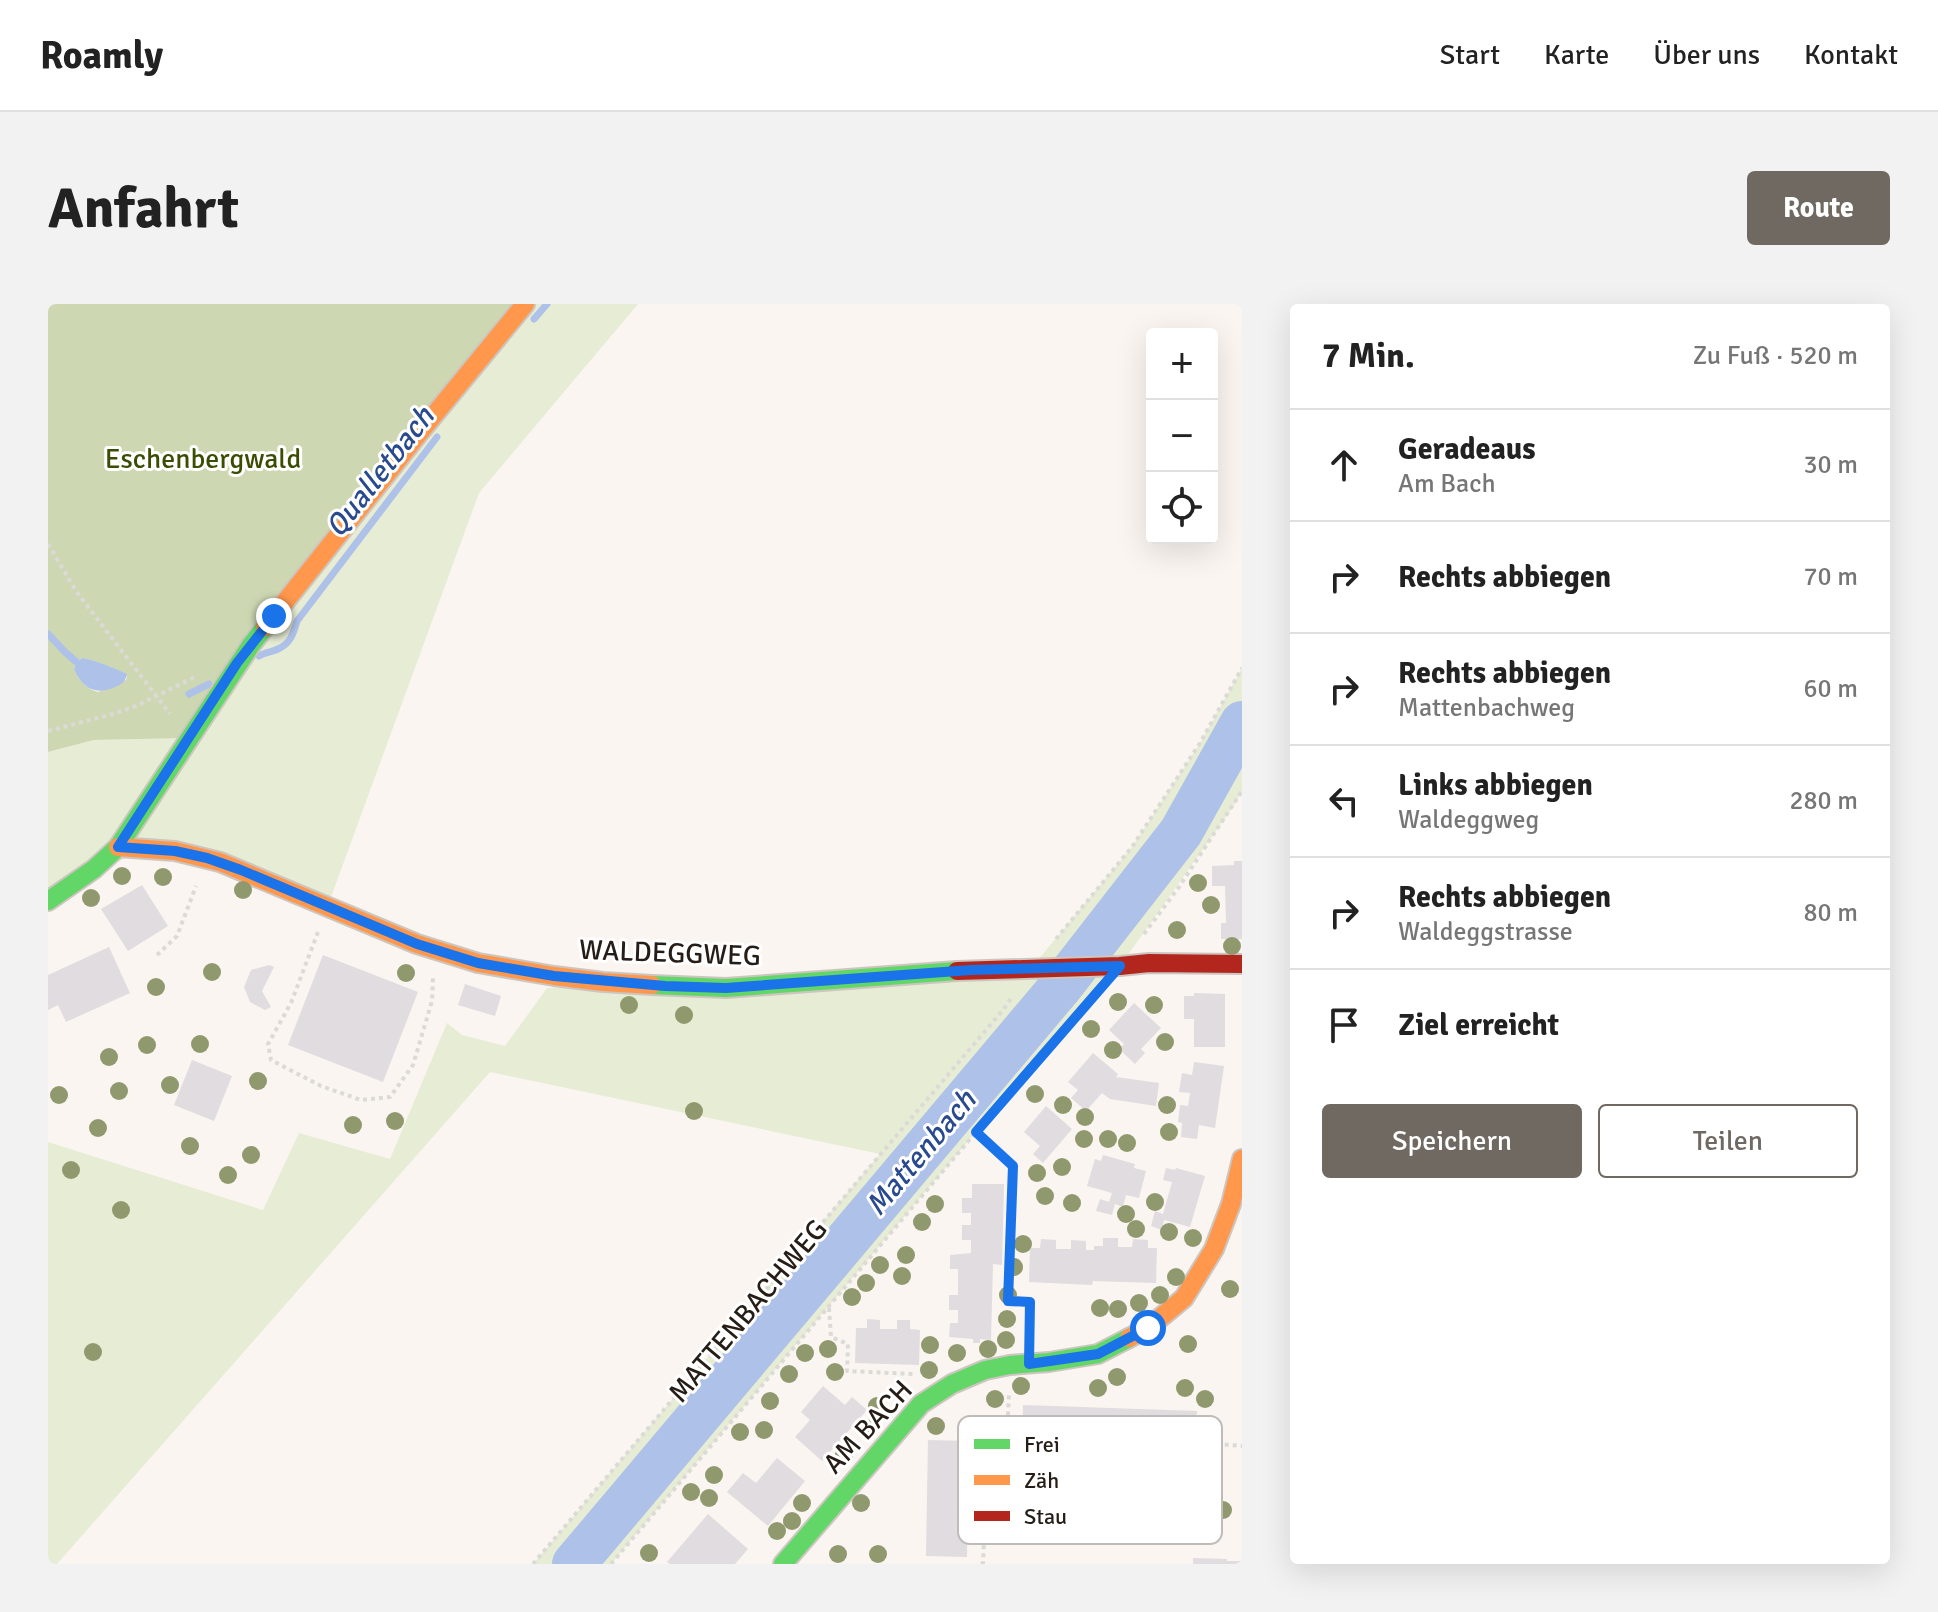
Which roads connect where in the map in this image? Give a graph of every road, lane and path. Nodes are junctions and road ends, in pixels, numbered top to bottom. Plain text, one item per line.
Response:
1 (525, 304) edge
2 (48, 544) edge
3 (1242, 668) edge
4 (48, 731) edge
5 (1242, 791) edge
6 (118, 847) junction
7 (207, 858) junction
8 (48, 901) edge
9 (327, 908) junction
10 (434, 949) junction
11 (157, 955) dead end
12 (1242, 964) edge
13 (1111, 967) junction
14 (1031, 968) junction
15 (976, 1132) junction
16 (1242, 1159) edge
17 (829, 1307) junction
18 (1019, 1364) junction
19 (921, 1404) junction
20 (1011, 1416) edge
21 (1222, 1444) edge
22 (1242, 1446) edge
23 (983, 1544) edge
24 (533, 1564) edge
25 (611, 1564) edge
26 (783, 1564) edge
27 (982, 1564) edge

1 - 6 street
2 - 4 path
3 - 14 path, MATTENBACHWEG
5 - 13 path, MATTENBACHWEG
6 - 7 street, WALDEGGWEG
6 - 8 street
7 - 9 street, WALDEGGWEG
7 - 11 path
9 - 10 street, WALDEGGWEG
9 - 10 path
10 - 14 street, WALDEGGWEG
12 - 13 street, WALDEGGWEG
13 - 14 street, WALDEGGWEG
13 - 15 path, MATTENBACHWEG
14 - 24 path, MATTENBACHWEG
15 - 17 path, MATTENBACHWEG
15 - 18 path
16 - 18 street, AM BACH
17 - 19 path
17 - 25 path, MATTENBACHWEG
18 - 19 street, AM BACH
18 - 20 path
19 - 26 street, AM BACH
21 - 22 path
23 - 27 path

